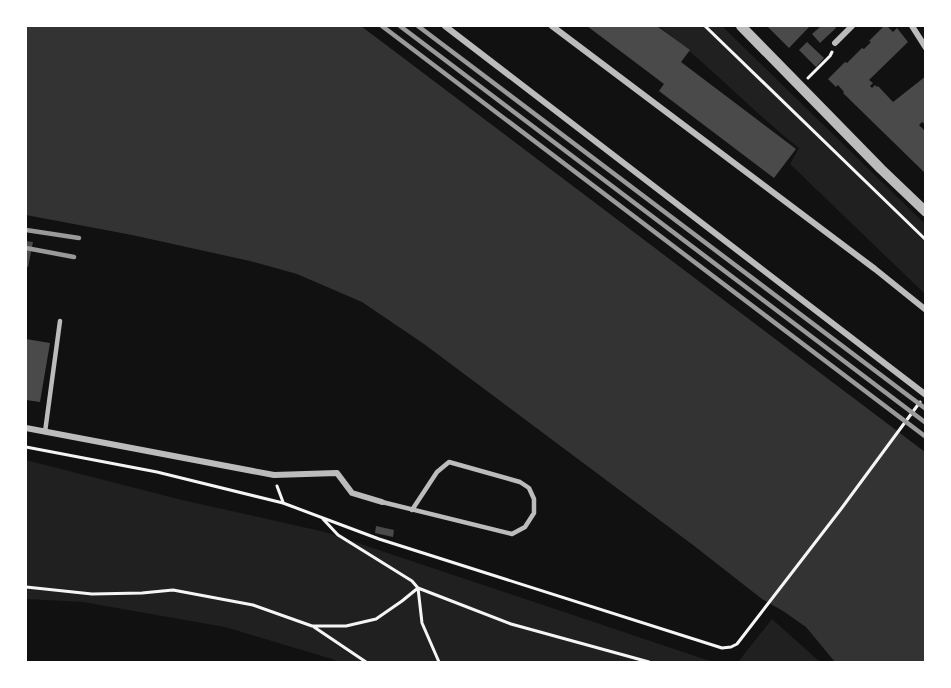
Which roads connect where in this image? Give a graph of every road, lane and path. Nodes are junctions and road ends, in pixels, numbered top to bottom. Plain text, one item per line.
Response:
1 (445, 26) edge
2 (552, 26) edge
3 (705, 26) edge
4 (741, 26) edge
5 (852, 26) edge
6 (912, 26) edge
7 (835, 43) dead end
8 (926, 48) edge
9 (830, 56) dead end
10 (813, 73) dead end
11 (926, 212) edge
12 (926, 240) edge
13 (926, 310) edge
14 (60, 321) dead end
15 (926, 395) edge
16 (26, 428) edge
17 (45, 432) junction
18 (26, 447) edge
19 (274, 475) junction
20 (382, 502) joint
21 (283, 503) junction
22 (412, 510) junction
23 (322, 518) junction
24 (26, 587) edge
25 (418, 588) junction
26 (312, 626) junction
27 (366, 663) edge
28 (439, 663) edge
29 (649, 663) edge

1 - 15 street
2 - 13 street
3 - 12 path
4 - 11 street
5 - 7 street
6 - 8 street
9 - 10 path
14 - 17 lane
15 - 23 path
16 - 17 street
17 - 19 street
18 - 21 path
19 - 20 street
19 - 21 path
20 - 22 lane
21 - 23 path
22 - 22 lane
23 - 25 path
24 - 26 path
25 - 26 path
25 - 28 path
25 - 29 path
26 - 27 path

